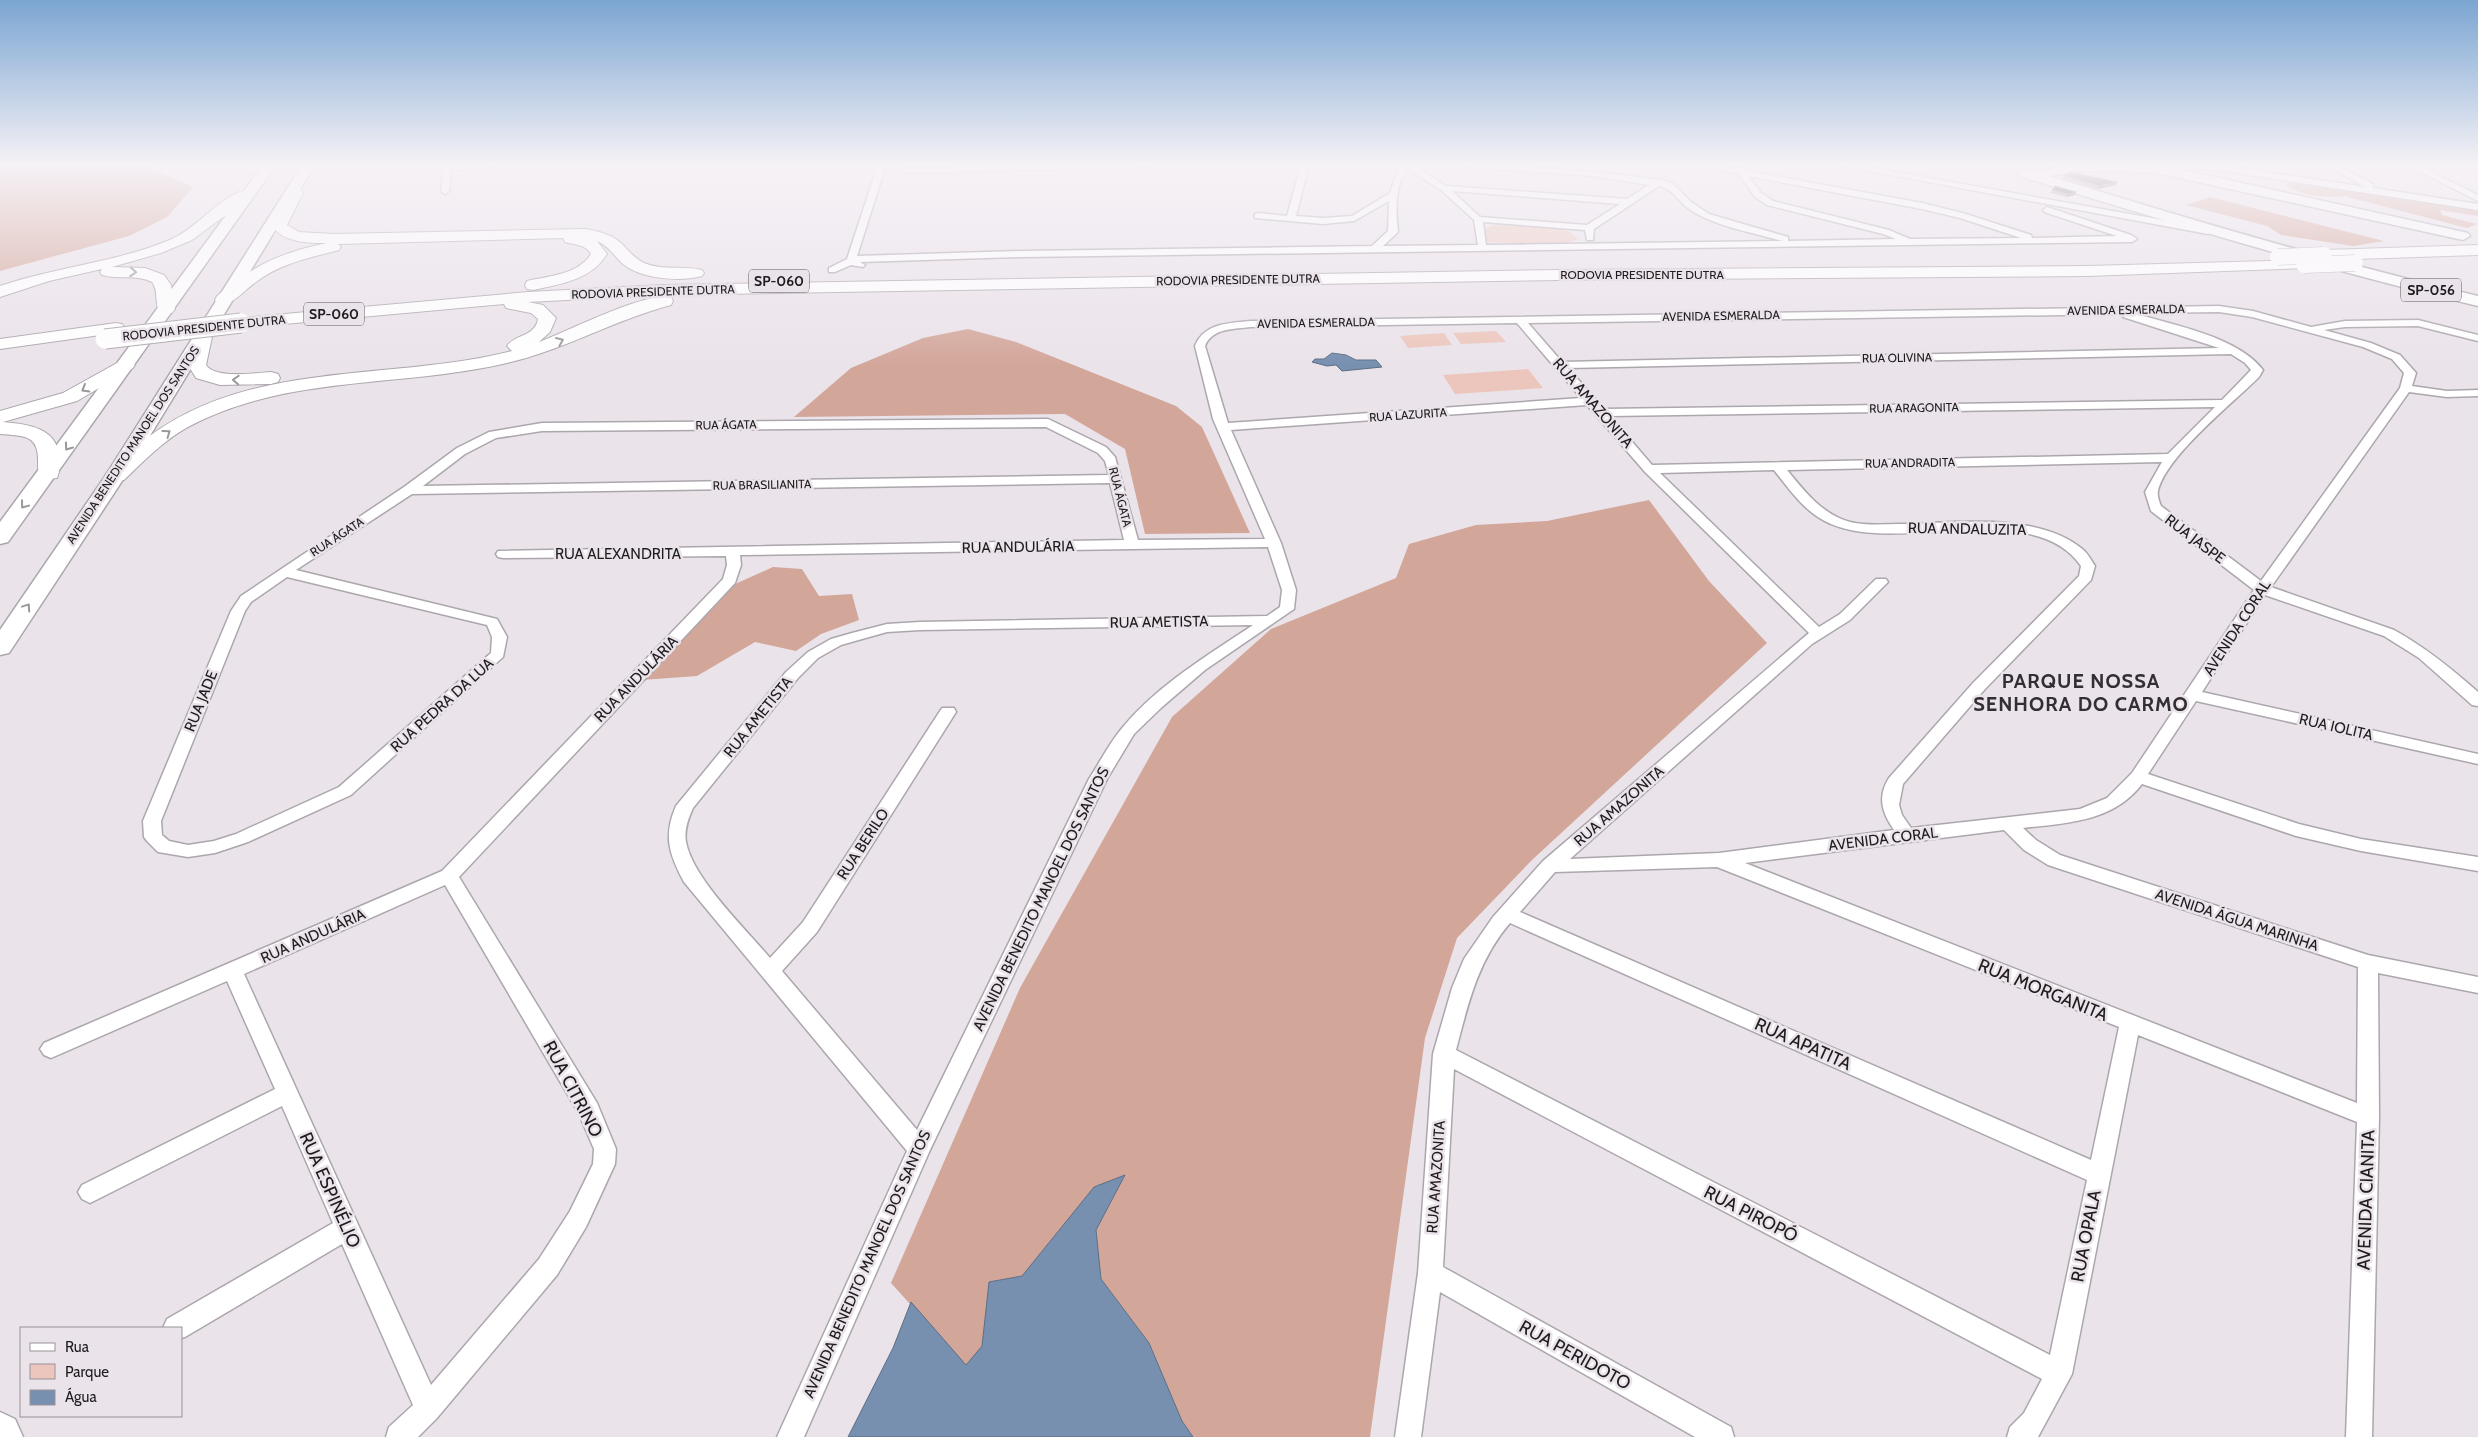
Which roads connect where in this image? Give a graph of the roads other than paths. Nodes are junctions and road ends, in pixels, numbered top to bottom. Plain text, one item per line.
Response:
1 (197, 232) edge
2 (221, 232) edge
3 (266, 232) edge
4 (287, 232) edge
5 (861, 232) edge
6 (1393, 232) edge
7 (1480, 232) edge
8 (1589, 232) edge
9 (1759, 232) edge
10 (1886, 232) edge
11 (2012, 232) edge
12 (2117, 232) edge
13 (2221, 232) edge
14 (2455, 232) edge
15 (2471, 236) edge
16 (2041, 241) junction
17 (1911, 243) junction
18 (1482, 244) dead end
19 (1808, 245) junction
20 (1590, 248) junction
21 (1374, 250) junction
22 (2478, 250) edge
23 (2410, 252) junction
24 (2478, 258) edge
25 (852, 260) junction
26 (869, 269) junction
27 (813, 270) dead end
28 (707, 273) dead end
29 (1123, 276) junction
30 (834, 278) junction
31 (0, 292) edge
32 (0, 297) edge
33 (223, 300) junction
34 (431, 300) junction
35 (2478, 300) edge
36 (166, 309) junction
37 (2111, 310) junction
38 (1519, 319) junction
39 (1222, 328) joint
40 (2311, 329) junction
41 (0, 331) edge
42 (110, 334) junction
43 (203, 337) junction
44 (2478, 338) edge
45 (0, 344) edge
46 (2234, 350) junction
47 (0, 352) edge
48 (126, 364) junction
49 (1560, 365) junction
50 (2406, 388) junction
51 (2478, 393) edge
52 (1591, 401) junction
53 (2227, 403) junction
54 (1601, 414) junction
55 (0, 417) edge
56 (1222, 423) junction
57 (0, 428) edge
58 (2170, 458) junction
59 (1777, 466) junction
60 (1649, 469) junction
61 (48, 473) junction
62 (116, 475) junction
63 (1115, 479) junction
64 (409, 490) junction
65 (0, 537) edge
66 (1274, 543) junction
67 (1132, 544) junction
68 (733, 553) junction
69 (503, 554) dead end
70 (285, 572) junction
71 (1881, 582) dead end
72 (2262, 589) junction
73 (1270, 620) junction
74 (1818, 634) junction
75 (0, 648) edge
76 (2193, 695) junction
77 (2478, 701) edge
78 (948, 712) dead end
79 (2478, 758) edge
80 (2138, 777) junction
81 (2009, 824) junction
82 (1906, 835) junction
83 (164, 846) joint
84 (1719, 860) junction
85 (2478, 864) edge
86 (1550, 866) junction
87 (449, 876) junction
88 (1507, 914) junction
89 (2368, 963) junction
90 (771, 970) junction
91 (233, 971) junction
92 (2478, 985) edge
93 (2130, 1025) junction
94 (51, 1049) dead end
95 (1444, 1054) junction
96 (287, 1093) junction
97 (2368, 1117) junction
98 (919, 1149) junction
99 (2098, 1174) junction
100 (90, 1192) dead end
101 (347, 1228) junction
102 (1430, 1273) junction
103 (178, 1327) edge
104 (2059, 1374) junction
105 (428, 1409) junction
106 (399, 1437) edge
107 (790, 1437) edge
108 (1408, 1437) edge
109 (1721, 1437) edge
110 (2020, 1437) edge
111 (2359, 1437) edge

1 - 31 highway
2 - 36 main road
3 - 33 main road, AVENIDA BENEDITO MANOEL DOS SANTOS
4 - 28 highway
5 - 25 street
6 - 21 street
7 - 18 street
8 - 20 street
9 - 19 street
10 - 17 street
11 - 16 street
12 - 16 street
13 - 35 main road, SP-056
14 - 15 main road
15 - 23 highway
16 - 17 street
17 - 19 street
19 - 20 street
20 - 21 street
21 - 25 street
22 - 23 highway, RODOVIA PRESIDENTE DUTRA / SP-060
23 - 29 highway, RODOVIA PRESIDENTE DUTRA / SP-060, bridge
24 - 30 highway, RODOVIA PRESIDENTE DUTRA / SP-060, bridge
25 - 26 street
25 - 30 street
26 - 29 highway
26 - 30 highway
27 - 30 highway
29 - 34 highway, RODOVIA PRESIDENTE DUTRA / SP-060
30 - 34 highway, RODOVIA PRESIDENTE DUTRA / SP-060
62 -> 30 highway
32 -> 36 highway
33 - 34 highway
33 - 43 main road, AVENIDA BENEDITO MANOEL DOS SANTOS
34 - 42 highway, RODOVIA PRESIDENTE DUTRA / SP-060, bridge
34 -> 43 highway
36 - 48 main road
37 - 38 street, AVENIDA ESMERALDA
37 - 40 street, AVENIDA ESMERALDA
37 - 46 street, RUA JASPE
38 - 39 street, AVENIDA ESMERALDA
38 - 49 street, RUA AMAZONITA
39 - 56 street, AVENIDA BENEDITO MANOEL DOS SANTOS
40 - 44 street
40 - 50 street
41 - 42 highway
42 - 45 highway, RODOVIA PRESIDENTE DUTRA / SP-060
42 - 47 highway, RODOVIA PRESIDENTE DUTRA / SP-060
43 - 62 main road, AVENIDA BENEDITO MANOEL DOS SANTOS
46 - 49 street, RUA OLIVINA
46 - 53 street, RUA JASPE
48 -> 55 highway
48 -> 61 main road
49 - 52 street, RUA AMAZONITA
50 - 51 street
50 - 72 street, AVENIDA CORAL
52 - 54 street, RUA AMAZONITA
52 - 56 street, RUA LAZURITA
53 - 54 street, RUA ARAGONITA
53 - 58 street, RUA JASPE
54 - 60 street, RUA AMAZONITA
56 - 66 street, AVENIDA BENEDITO MANOEL DOS SANTOS
57 - 61 highway
58 - 59 street, RUA ANDRADITA
58 - 72 street, RUA JASPE
59 - 60 street, RUA ANDRADITA
59 - 82 street, RUA ANDALUZITA
60 - 74 street, RUA AMAZONITA
61 -> 65 main road
75 -> 62 main road, AVENIDA BENEDITO MANOEL DOS SANTOS
63 - 64 street, RUA BRASILIANITA
63 - 64 street, RUA ÁGATA
63 - 67 street, RUA ÁGATA
64 - 70 street, RUA ÁGATA
66 - 67 street, RUA ANDULÁRIA
66 - 73 street, AVENIDA BENEDITO MANOEL DOS SANTOS
67 - 68 street, RUA ANDULÁRIA
68 - 69 street, RUA ALEXANDRITA
68 - 87 street, RUA ANDULÁRIA
70 - 83 street, RUA JADE
70 - 83 street, RUA PEDRA DA LUA
71 - 74 street
72 - 76 street, AVENIDA CORAL
72 - 77 street, RUA JASPE
73 - 90 street, RUA AMETISTA
73 - 98 street, AVENIDA BENEDITO MANOEL DOS SANTOS
74 - 86 street, RUA AMAZONITA
76 - 79 street, RUA IOLITA
76 - 80 street, AVENIDA CORAL
78 - 90 street, RUA BERILO
80 - 81 street, AVENIDA CORAL
80 - 85 street
81 - 82 street, AVENIDA CORAL
81 - 89 street, AVENIDA ÁGUA MARINHA
82 - 84 street, AVENIDA CORAL
84 - 86 street, AVENIDA CORAL
84 - 93 street, RUA MORGANITA
86 - 88 street, RUA AMAZONITA
87 - 91 street, RUA ANDULÁRIA
87 - 105 street, RUA CITRINO
88 - 95 street, RUA AMAZONITA
88 - 99 street, RUA APATITA
89 - 92 street, AVENIDA ÁGUA MARINHA
89 - 97 street, AVENIDA CIANITA
90 - 98 street, RUA AMETISTA
91 - 94 street, RUA ANDULÁRIA
91 - 96 street, RUA ESPINÉLIO
93 - 97 street, RUA MORGANITA
93 - 99 street, RUA OPALA
95 - 102 street, RUA AMAZONITA
95 - 104 street, RUA PIROPÓ
96 - 100 street
96 - 101 street, RUA ESPINÉLIO
97 - 111 street, AVENIDA CIANITA
98 - 107 street, AVENIDA BENEDITO MANOEL DOS SANTOS
99 - 104 street, RUA OPALA
101 - 103 street
101 - 105 street, RUA ESPINÉLIO
102 - 108 street, RUA AMAZONITA
102 - 109 street, RUA PERIDOTO
104 - 110 street, RUA OPALA
105 - 106 street, RUA CITRINO

